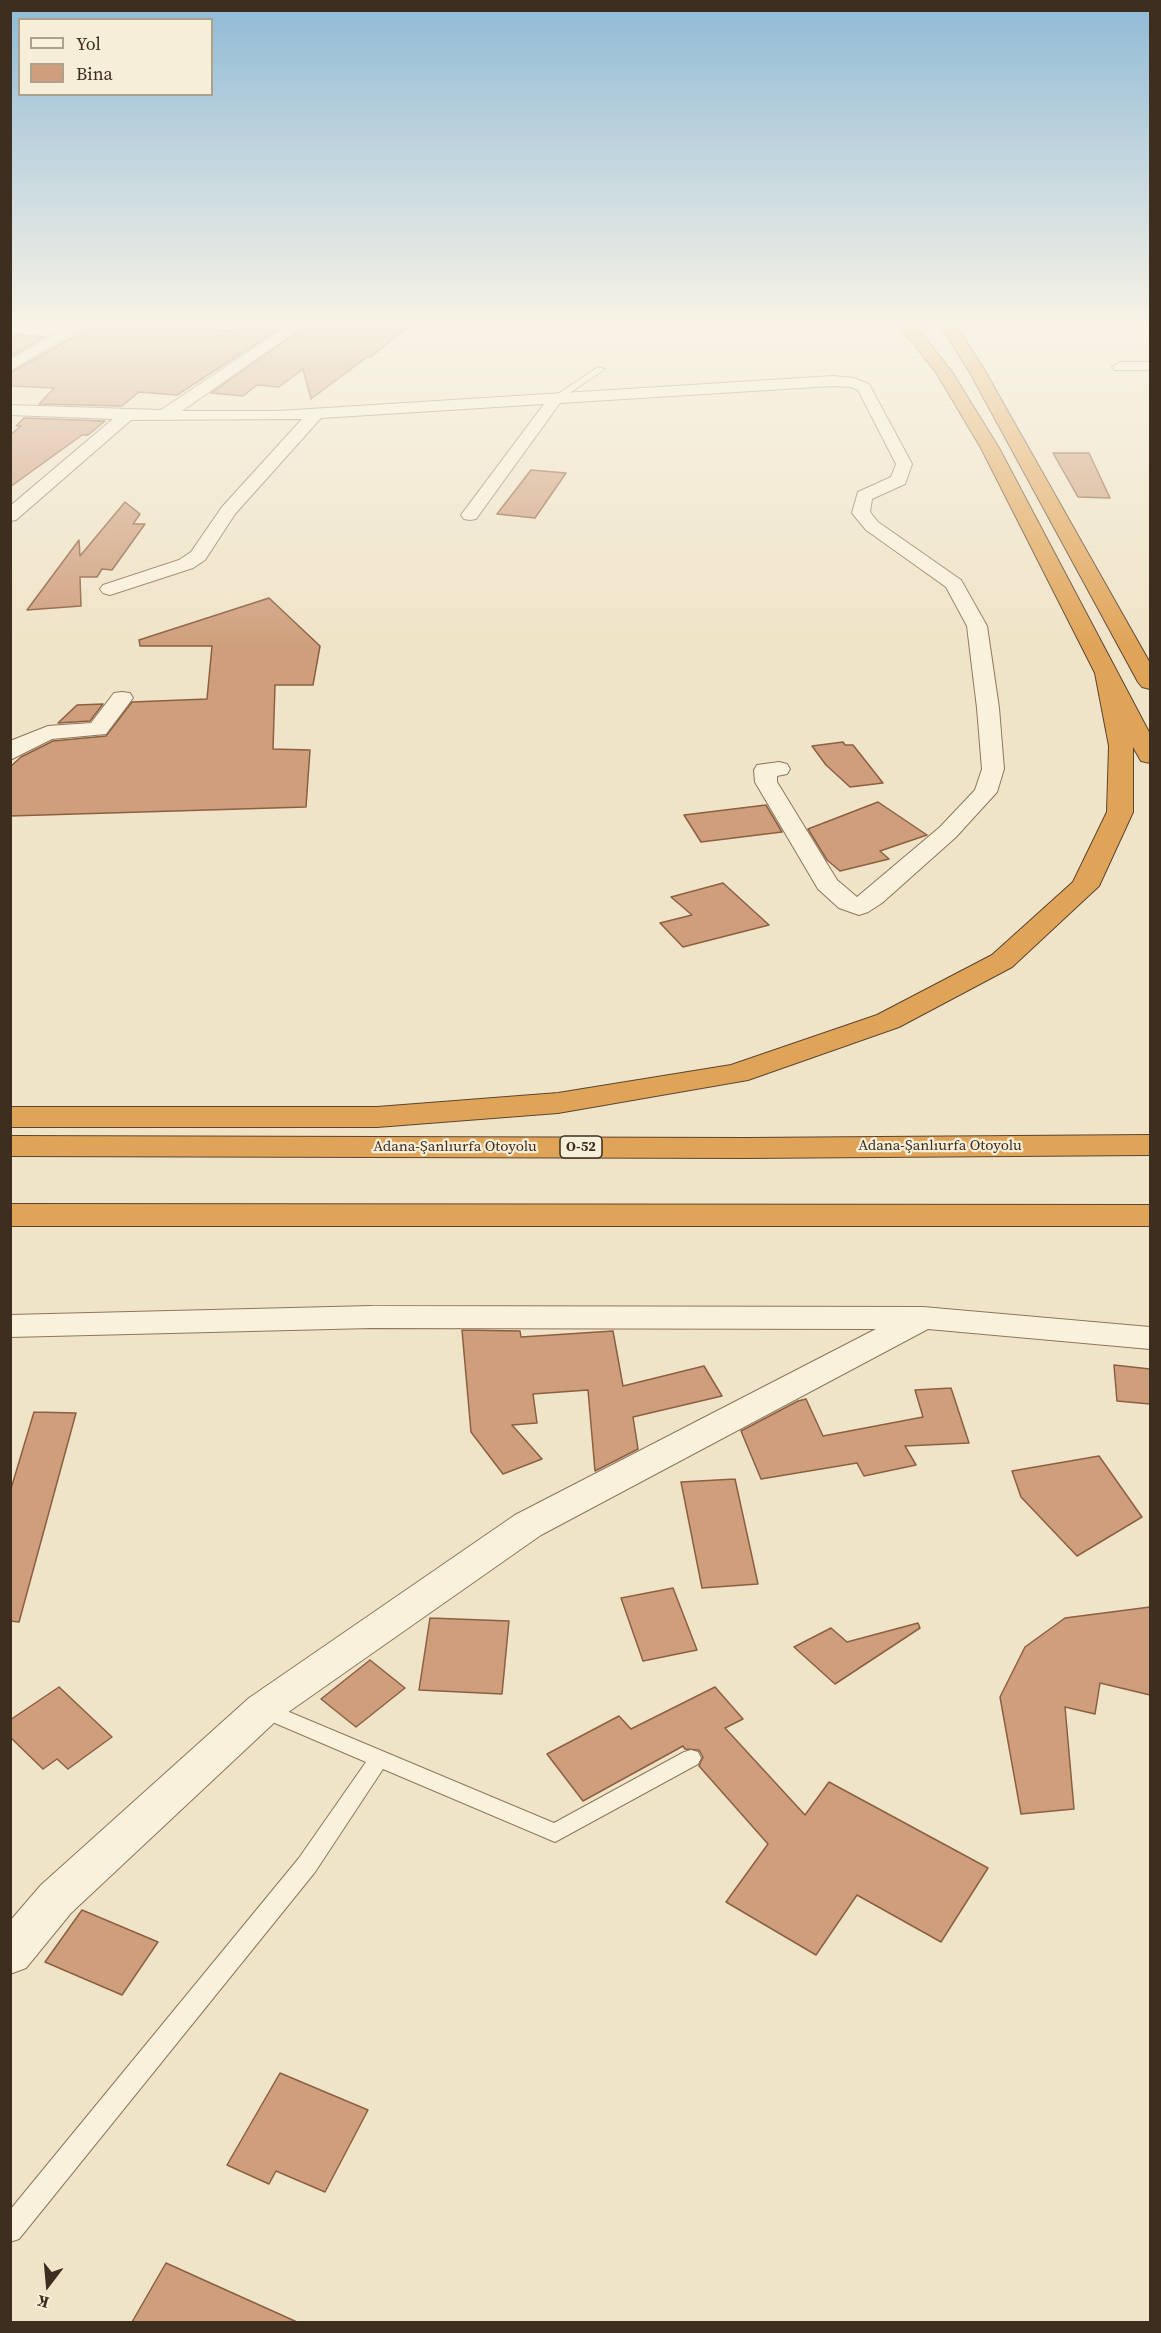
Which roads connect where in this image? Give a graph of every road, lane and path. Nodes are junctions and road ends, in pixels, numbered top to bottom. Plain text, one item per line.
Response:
1 (111, 429) edge
2 (303, 429) edge
3 (533, 429) edge
4 (886, 429) edge
5 (978, 429) edge
6 (1010, 429) edge
7 (470, 515) dead end
8 (10, 516) edge
9 (110, 589) dead end
10 (1106, 669) junction
11 (1147, 673) edge
12 (122, 698) dead end
13 (10, 753) edge
14 (1150, 756) edge
15 (779, 769) dead end
16 (10, 1117) edge
17 (1150, 1145) edge
18 (10, 1146) edge
19 (10, 1215) edge
20 (1150, 1216) edge
21 (922, 1318) junction
22 (10, 1326) edge
23 (1150, 1338) edge
24 (264, 1709) junction
25 (691, 1758) dead end
26 (379, 1759) junction
27 (10, 1954) edge
28 (10, 2230) edge

1 - 8 street
2 - 9 street
3 - 7 street
4 - 15 street
5 - 10 highway
6 - 11 highway
10 - 14 highway
10 - 16 highway
12 - 13 street
17 - 18 highway, Adana-Şanlıurfa Otoyolu / O-52
19 - 20 highway
21 - 22 street
21 - 23 street
21 - 24 street
24 - 26 lane
24 - 27 street
25 - 26 lane
26 - 28 lane

